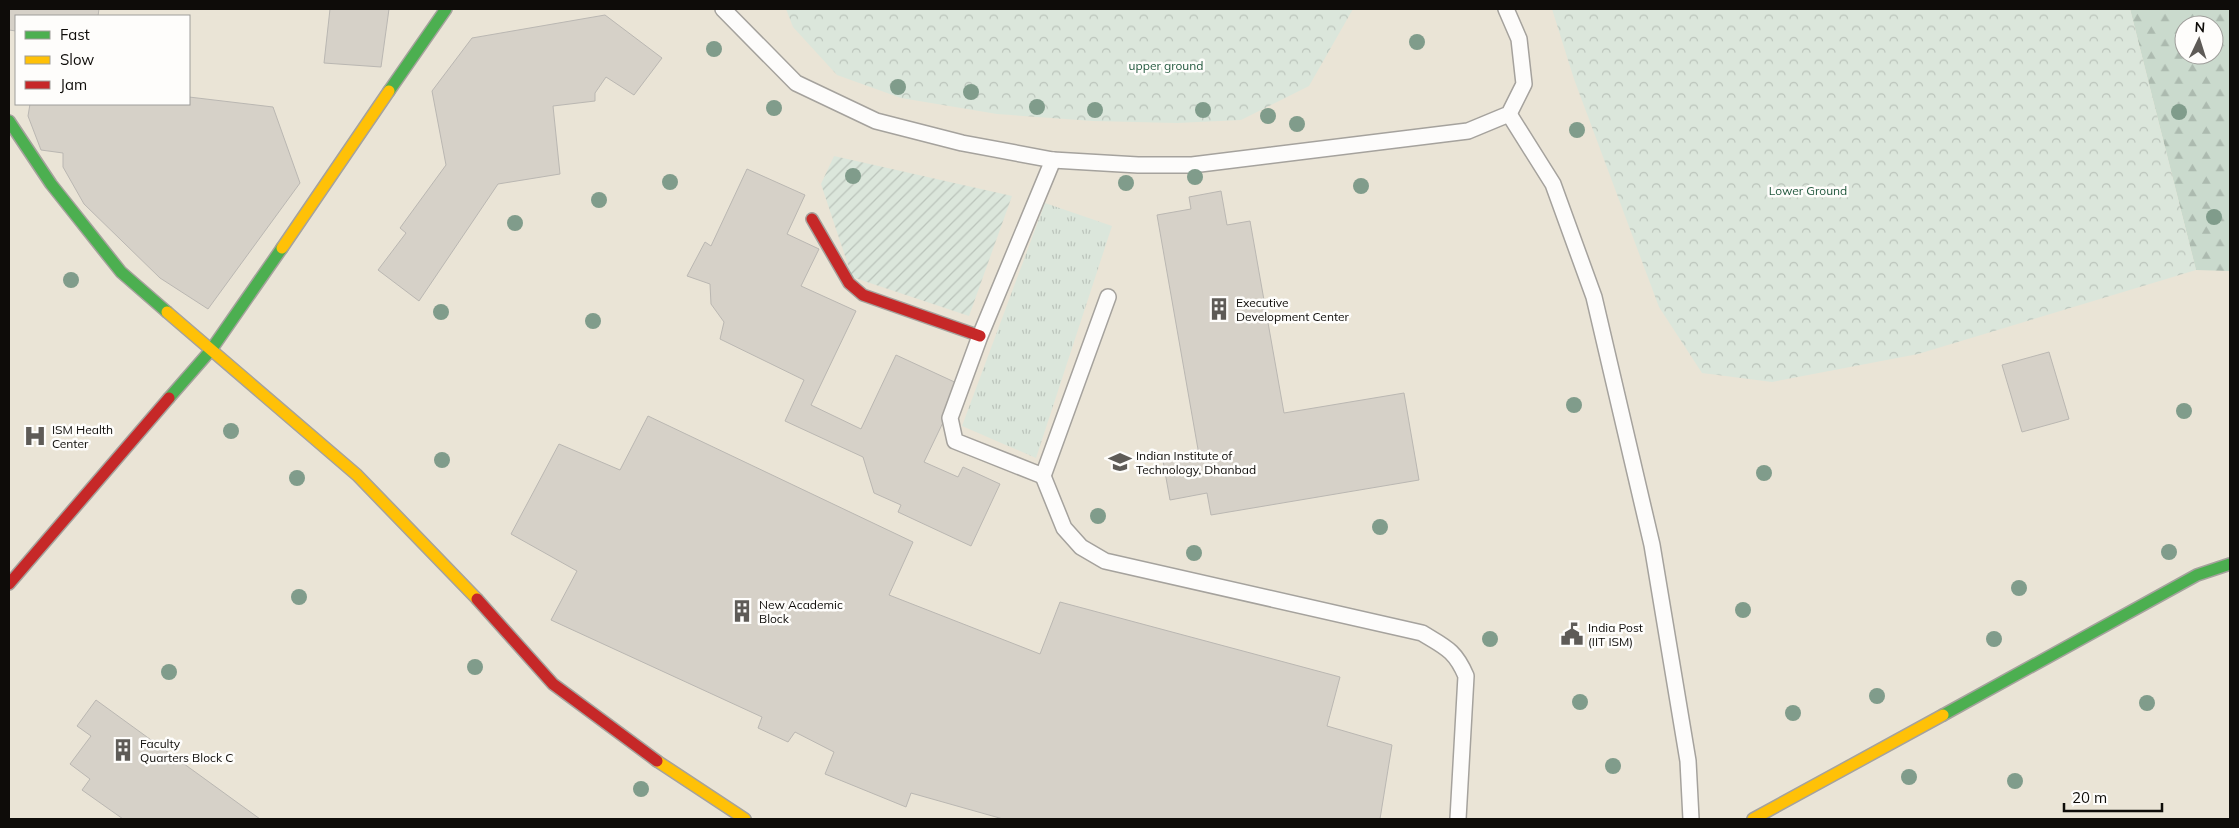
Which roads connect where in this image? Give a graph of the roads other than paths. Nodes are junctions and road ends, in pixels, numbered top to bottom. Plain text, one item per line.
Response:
1 (446, 9) edge
2 (723, 9) edge
3 (1506, 9) edge
4 (1509, 114) junction
5 (9, 121) edge
6 (1053, 160) junction
7 (812, 219) dead end
8 (1108, 297) dead end
9 (980, 336) junction
10 (211, 350) junction
11 (1043, 476) junction
12 (2230, 564) edge
13 (9, 584) edge
14 (745, 819) edge
15 (1458, 819) edge
16 (1691, 819) edge
17 (1753, 819) edge

1 - 10 street
2 - 6 lane
3 - 4 lane
4 - 6 lane
4 - 16 lane
5 - 10 street
6 - 9 lane
7 - 9 street
8 - 11 lane
9 - 11 lane
10 - 13 street
10 - 14 street
11 - 15 lane
12 - 17 street

